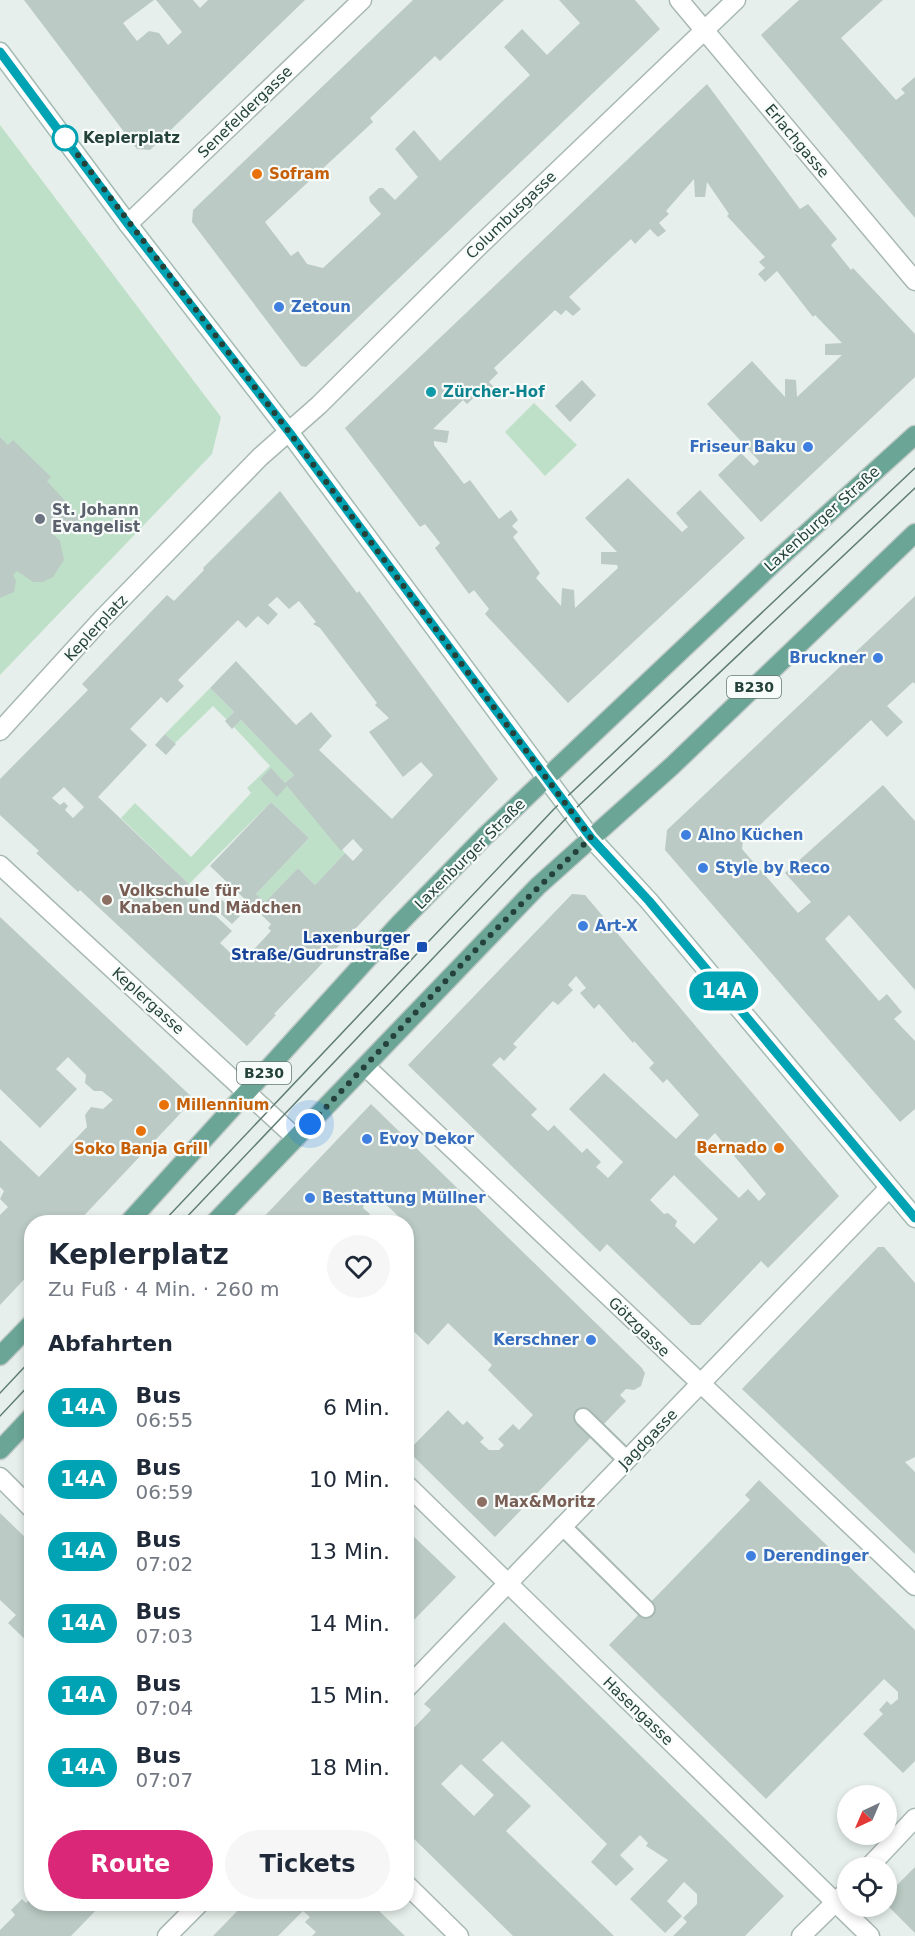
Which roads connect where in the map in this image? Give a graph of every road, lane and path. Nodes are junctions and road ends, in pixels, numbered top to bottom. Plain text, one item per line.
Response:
1 (362, 0) edge
2 (679, 0) edge
3 (736, 0) edge
4 (704, 31) junction
5 (0, 52) edge
6 (128, 224) junction
7 (915, 281) edge
8 (289, 432) junction
9 (915, 435) edge
10 (915, 533) edge
11 (0, 731) edge
12 (546, 780) junction
13 (591, 838) junction
14 (0, 865) edge
15 (365, 1066) junction
16 (247, 1092) junction
17 (296, 1138) junction
18 (890, 1188) junction
19 (138, 1215) edge
20 (222, 1215) edge
21 (915, 1218) edge
22 (24, 1331) edge
23 (0, 1356) edge
24 (700, 1385) junction
25 (583, 1417) dead end
26 (24, 1424) edge
27 (0, 1450) edge
28 (627, 1460) junction
29 (0, 1477) edge
30 (414, 1492) edge
31 (24, 1501) edge
32 (562, 1526) junction
33 (507, 1583) junction
34 (915, 1586) edge
35 (646, 1609) dead end
36 (414, 1681) edge
37 (915, 1818) edge
38 (878, 1857) edge
39 (414, 1892) edge
40 (837, 1892) edge
41 (837, 1900) edge
42 (192, 1911) edge
43 (856, 1917) edge
44 (167, 1936) edge
45 (459, 1936) edge
46 (801, 1936) edge
47 (870, 1936) edge

1 - 6 street, Senefeldergasse
2 - 4 street, Erlachgasse
3 - 4 street, Columbusgasse
4 - 7 street, Erlachgasse
4 - 8 street, Columbusgasse
5 - 6 street
6 - 8 street
8 - 11 street, Keplerplatz
8 - 12 street
9 - 12 main road, Laxenburger Straße / B230
10 - 13 main road, B230
12 - 13 street
12 - 16 main road, Laxenburger Straße / B230
13 - 15 main road, B230
13 - 18 street
14 - 16 street, Keplergasse
15 - 17 main road, B230
15 - 24 street, Götzgasse
16 - 17 street, Keplergasse
16 - 19 main road, Laxenburger Straße / B230
17 - 20 main road, B230
18 - 21 street
18 - 24 street, Jagdgasse
22 - 23 main road
24 - 28 street, Jagdgasse
24 - 34 street, Götzgasse
25 - 28 lane
26 - 27 main road
28 - 32 street, Jagdgasse
29 - 31 street
30 - 33 street, Hasengasse
32 - 33 street, Jagdgasse
32 - 35 lane
33 - 36 street, Jagdgasse
33 - 40 street, Hasengasse
37 - 38 street
39 - 45 street
41 - 46 street
42 - 44 street
43 - 47 street, Hasengasse

